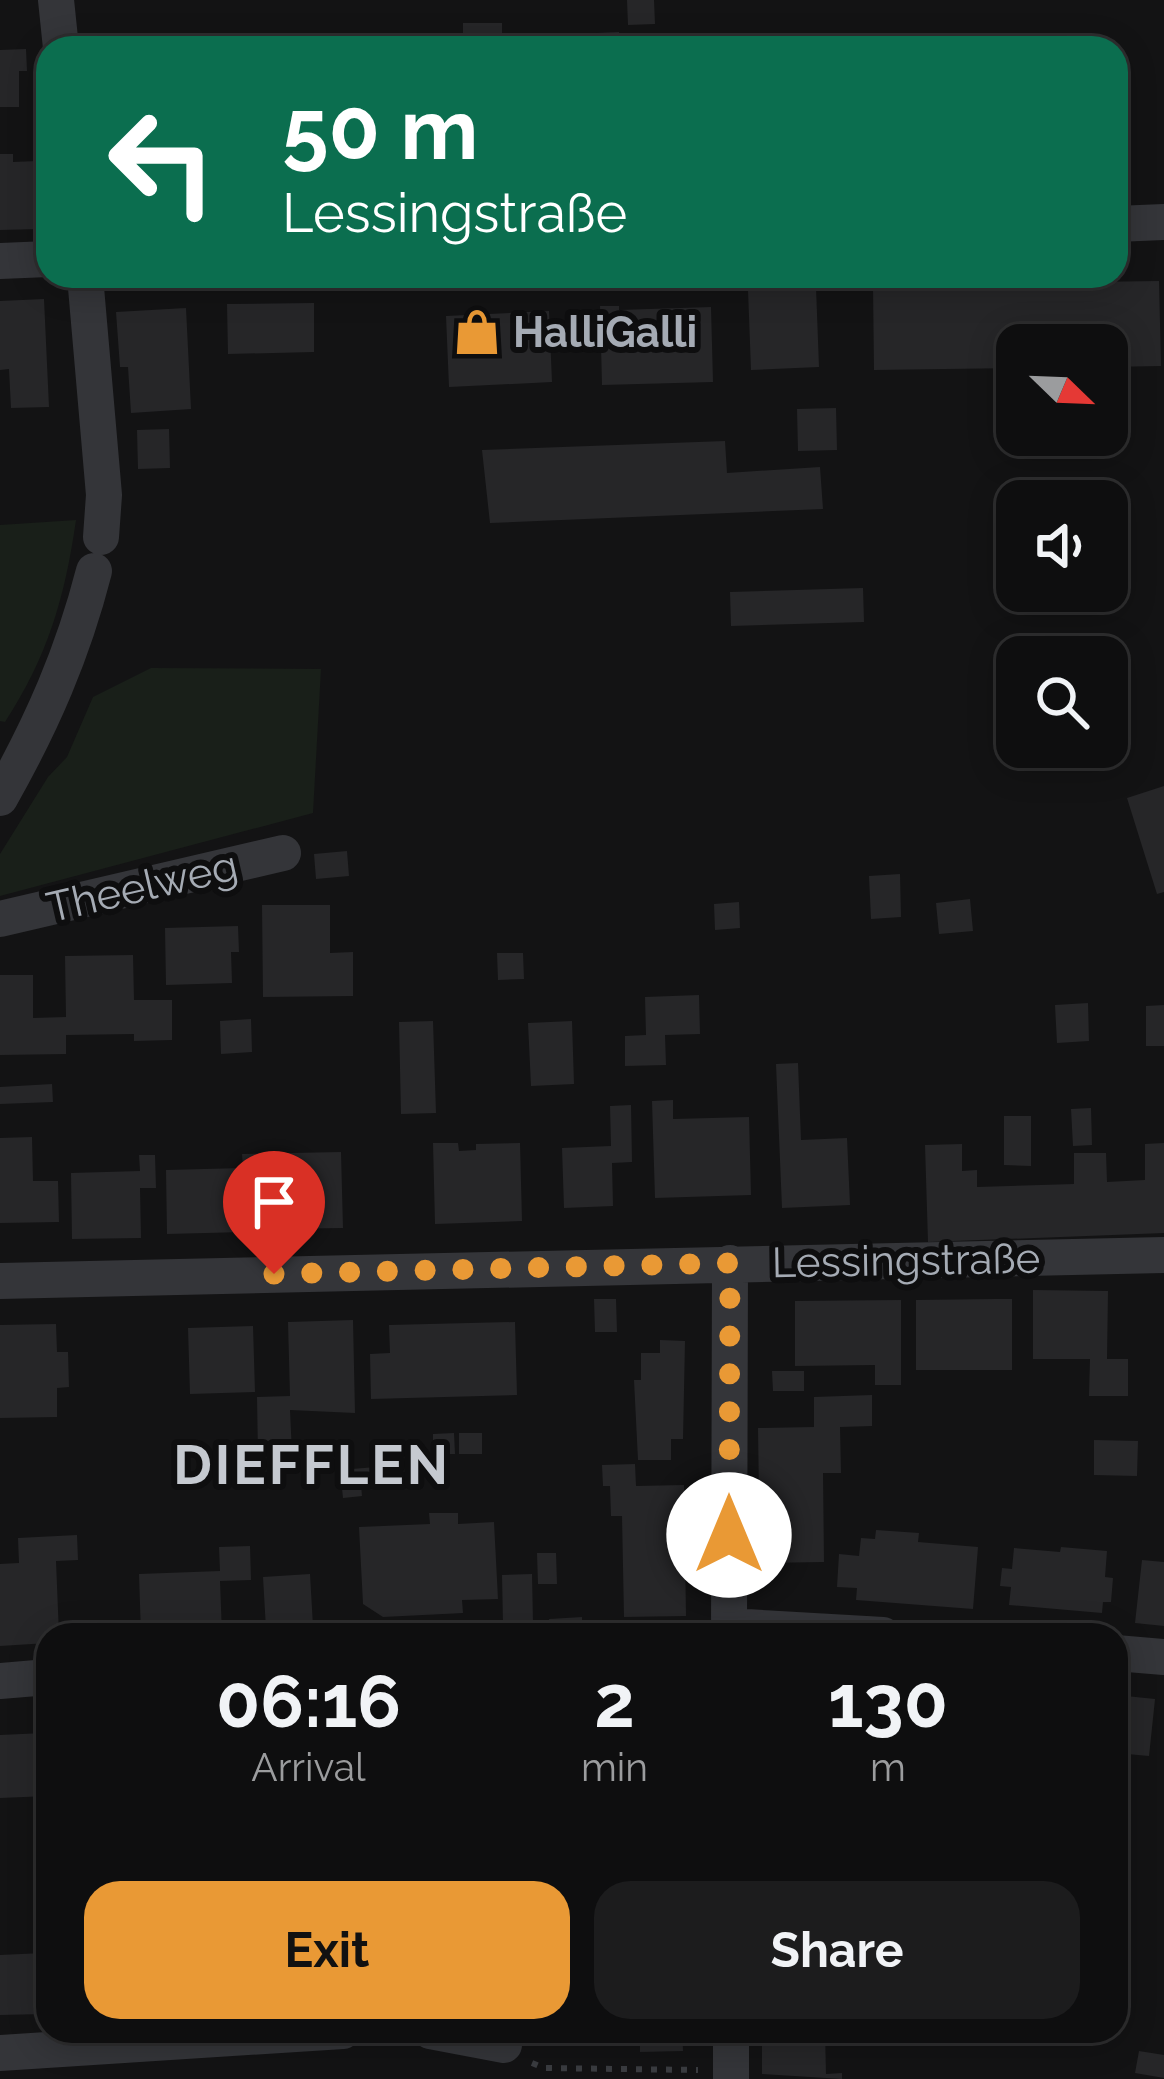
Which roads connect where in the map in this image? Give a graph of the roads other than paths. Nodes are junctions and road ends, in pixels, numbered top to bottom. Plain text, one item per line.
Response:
1 (56, 0) edge
2 (60, 36) edge
3 (1164, 222) edge
4 (1128, 224) edge
5 (36, 260) edge
6 (0, 261) edge
7 (86, 288) edge
8 (0, 798) edge
9 (283, 854) dead end
10 (0, 919) edge
11 (1164, 1255) edge
12 (730, 1263) junction
13 (0, 1280) edge
14 (729, 1623) edge
15 (1128, 1654) edge
16 (1164, 1657) edge
17 (36, 1678) edge
18 (0, 1681) edge
19 (164, 2043) edge
20 (493, 2043) edge
21 (731, 2043) edge
22 (504, 2045) road end
23 (0, 2054) edge
24 (731, 2075) edge

1 - 2 street
3 - 4 street
5 - 6 street
7 - 8 street
9 - 10 street, Theelweg
11 - 12 street, Lessingstraße
12 - 13 street, Lessingstraße
12 - 14 street
15 - 16 street
17 - 18 street
19 - 23 street
20 - 22 street
21 - 24 street

